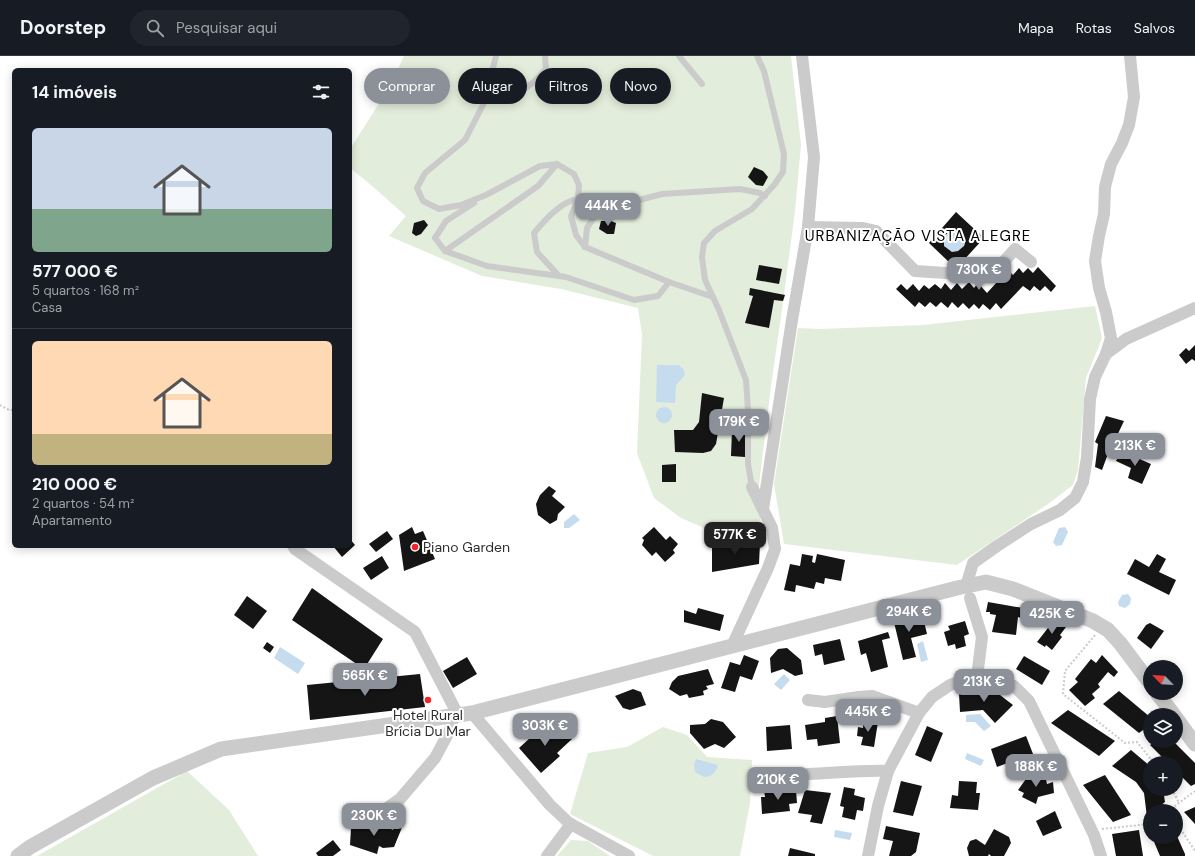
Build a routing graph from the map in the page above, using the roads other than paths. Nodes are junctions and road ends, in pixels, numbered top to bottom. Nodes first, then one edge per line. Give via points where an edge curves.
1 (496, 56) edge
2 (545, 56) edge
3 (679, 56) edge
4 (757, 56) edge
5 (802, 56) edge
6 (1130, 56) edge
7 (702, 84) dead end
8 (527, 87) edge
9 (557, 164) junction
10 (486, 195) junction
11 (765, 196) junction
12 (578, 199) junction
13 (808, 227) junction
14 (585, 247) junction
15 (445, 251) junction
16 (1031, 262) dead end
17 (559, 276) junction
18 (669, 282) junction
19 (713, 297) junction
20 (1195, 308) edge
21 (1106, 354) junction
22 (752, 486) joint
23 (762, 509) junction
24 (296, 548) edge
25 (968, 592) junction
26 (732, 646) junction
27 (1143, 674) edge
28 (977, 677) junction
29 (808, 700) dead end
30 (1162, 700) edge
31 (1169, 708) edge
32 (919, 713) junction
33 (461, 715) junction
34 (1183, 728) edge
35 (1195, 744) edge
36 (888, 771) junction
37 (808, 774) dead end
38 (376, 816) dead end
39 (571, 824) junction
40 (18, 856) edge
41 (547, 856) edge
42 (628, 856) edge
43 (868, 856) edge
44 (1101, 856) edge

1 - 10 lane via 484,103 465,140 424,173 417,188 424,201 439,209 461,205
2 - 8 lane via 546,69
3 - 7 lane
4 - 11 lane via 764,71 784,154 782,172
5 - 13 street via 814,157
6 - 21 street via 1134,97 1130,125 1111,164 1105,187 1104,214 1095,261 1111,338
9 - 10 lane via 540,166
9 - 12 lane via 574,174 579,185
9 - 15 lane via 538,186
10 - 15 lane via 446,221 435,238
11 - 14 lane via 740,189 662,194 598,211 587,228
11 - 19 lane via 752,209 715,231 704,243 702,257 706,280
12 - 14 lane via 571,216 576,235
12 - 17 lane via 570,200 548,217 534,233 537,252
13 - 16 street via 863,228 876,232 914,271 991,276 1015,249
13 - 23 street
14 - 18 lane
15 - 17 lane via 487,266
17 - 18 lane via 634,300 658,296
18 - 19 lane
19 - 22 lane via 746,380 748,464
20 - 21 street via 1126,339
21 - 25 street via 1095,377 1090,399 1087,457 1083,482 1075,498 1060,510 1031,524 973,563
22 - 23 street
23 - 26 street via 772,528 775,549
24 - 33 street via 415,632
25 - 26 street
25 - 27 street via 986,582 1013,589 1093,621 1108,630
25 - 28 street via 982,637
26 - 33 street
28 - 32 street via 950,685 932,697
28 - 44 street via 998,679 1014,686 1029,701
29 - 32 street via 825,702 872,696
30 - 31 street
32 - 36 street
33 - 38 street via 435,758 400,799
33 - 39 street
33 - 40 street via 221,749 153,778
34 - 35 street
36 - 37 street
36 - 43 street
39 - 41 street
39 - 42 street

